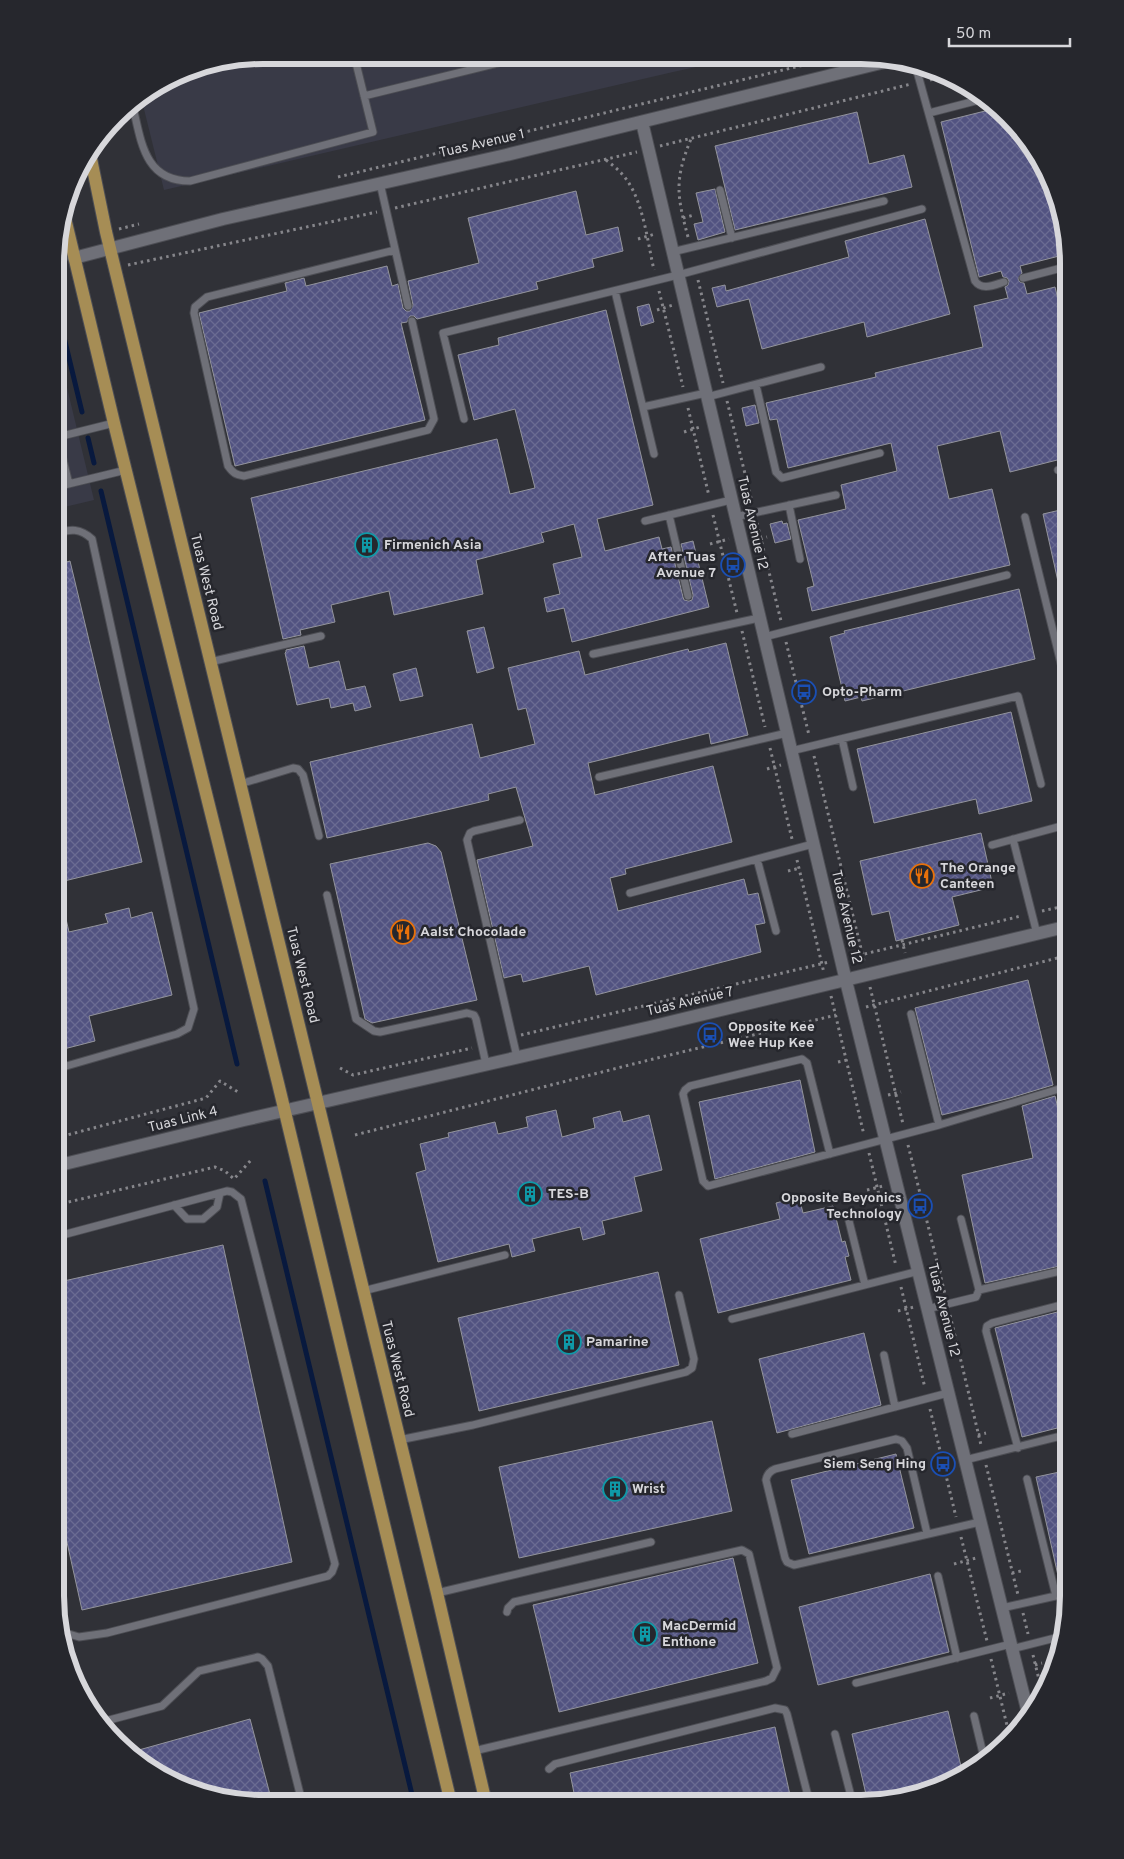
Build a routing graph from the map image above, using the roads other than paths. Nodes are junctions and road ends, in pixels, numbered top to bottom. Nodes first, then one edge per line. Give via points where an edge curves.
1 (356, 64) edge
2 (494, 64) edge
3 (863, 64) edge
4 (918, 72) edge
5 (364, 96) junction
6 (977, 101) edge
7 (134, 111) edge
8 (929, 113) junction
9 (642, 122) junction
10 (91, 161) edge
11 (380, 182) junction
12 (720, 190) dead end
13 (884, 201) dead end
14 (922, 209) dead end
15 (67, 228) edge
16 (732, 238) junction
17 (110, 247) junction
18 (395, 250) junction
19 (672, 252) junction
20 (74, 258) junction
21 (1060, 268) edge
22 (678, 275) junction
23 (1023, 278) dead end
24 (1004, 282) dead end
25 (615, 291) junction
26 (408, 306) dead end
27 (412, 321) dead end
28 (821, 367) dead end
29 (756, 385) junction
30 (706, 395) junction
31 (643, 407) junction
32 (464, 419) dead end
33 (114, 423) junction
34 (64, 433) edge
35 (880, 453) dead end
36 (654, 454) dead end
37 (64, 463) edge
38 (126, 470) junction
39 (69, 484) junction
40 (64, 485) edge
41 (836, 495) dead end
42 (731, 500) junction
43 (789, 506) junction
44 (669, 516) junction
45 (735, 517) junction
46 (1025, 517) dead end
47 (645, 520) dead end
48 (64, 531) edge
49 (800, 559) dead end
50 (1007, 575) dead end
51 (688, 596) dead end
52 (759, 618) junction
53 (320, 636) dead end
54 (764, 637) junction
55 (593, 654) dead end
56 (1060, 659) edge
57 (210, 662) junction
58 (787, 733) junction
59 (842, 739) junction
60 (791, 752) junction
61 (599, 777) dead end
62 (240, 784) junction
63 (1041, 784) dead end
64 (853, 787) dead end
65 (520, 820) dead end
66 (1060, 826) edge
67 (319, 836) dead end
68 (1013, 839) junction
69 (813, 844) junction
70 (992, 845) dead end
71 (757, 859) junction
72 (630, 893) dead end
73 (326, 895) dead end
74 (1060, 928) edge
75 (776, 932) dead end
76 (1037, 934) junction
77 (846, 981) junction
78 (911, 1014) dead end
79 (517, 1057) junction
80 (486, 1064) junction
81 (64, 1067) edge
82 (1060, 1089) edge
83 (318, 1103) junction
84 (285, 1111) junction
85 (939, 1125) junction
86 (885, 1138) junction
87 (830, 1154) junction
88 (64, 1164) edge
89 (220, 1193) junction
90 (174, 1206) junction
91 (960, 1219) dead end
92 (848, 1221) dead end
93 (64, 1234) edge
94 (505, 1255) dead end
95 (919, 1271) junction
96 (1060, 1271) edge
97 (865, 1285) junction
98 (979, 1290) junction
99 (363, 1291) junction
100 (679, 1295) dead end
101 (1060, 1305) edge
102 (928, 1309) junction
103 (732, 1319) dead end
104 (884, 1355) dead end
105 (948, 1393) junction
106 (894, 1407) junction
107 (792, 1434) dead end
108 (1060, 1436) edge
109 (399, 1440) junction
110 (1018, 1448) junction
111 (965, 1460) junction
112 (1027, 1479) dead end
113 (980, 1522) junction
114 (926, 1533) junction
115 (651, 1542) dead end
116 (938, 1576) dead end
117 (437, 1593) junction
118 (1060, 1595) edge
119 (1056, 1596) junction
120 (1002, 1608) junction
121 (507, 1612) dead end
122 (68, 1634) edge
123 (1055, 1639) edge
124 (1012, 1646) junction
125 (957, 1658) junction
126 (856, 1684) dead end
127 (1027, 1708) edge
128 (974, 1716) dead end
129 (108, 1720) edge
130 (836, 1734) dead end
131 (474, 1751) junction
132 (983, 1753) edge
133 (549, 1769) dead end
134 (300, 1795) edge
135 (449, 1795) edge
136 (484, 1795) edge
137 (808, 1795) edge
138 (851, 1795) edge

1 - 5 lane
2 - 5 lane
3 - 9 street, Tuas Avenue 1
4 - 8 lane
5 - 7 lane via 373,132 190,181 166,176 148,161
6 - 8 lane
8 - 24 lane via 975,281 985,287
9 - 11 street, Tuas Avenue 1
9 - 19 street, Tuas Avenue 12
10 - 17 main road, Tuas West Road
11 - 17 street, Tuas Avenue 1
11 - 18 lane
12 - 16 lane
13 - 16 lane
14 - 22 lane
15 - 20 main road
16 - 19 lane
17 - 20 street, Tuas Avenue 1
17 - 57 main road, Tuas West Road
18 - 26 lane
18 - 27 lane via 207,297 195,308 228,466 232,472 244,476 428,430 434,419
19 - 22 street, Tuas Avenue 12
20 - 33 main road
21 - 23 lane
22 - 25 lane
22 - 30 street, Tuas Avenue 12
25 - 31 lane
25 - 32 lane via 443,334
28 - 29 lane
29 - 30 lane
29 - 35 lane via 776,472 782,478
30 - 31 lane
30 - 42 street, Tuas Avenue 12
31 - 36 lane
33 - 34 lane
33 - 38 main road
37 - 39 lane
38 - 39 lane
38 - 84 main road
39 - 40 lane
41 - 43 lane
42 - 44 lane
42 - 45 street, Tuas Avenue 12
43 - 45 lane
43 - 49 lane
44 - 47 lane
44 - 51 lane
45 - 52 street, Tuas Avenue 12
46 - 56 lane
48 - 81 lane via 79,530 92,539 194,1009 188,1028 177,1034
50 - 54 lane
52 - 54 street, Tuas Avenue 12
52 - 55 lane
53 - 57 lane
54 - 58 street, Tuas Avenue 12
57 - 62 main road, Tuas West Road
58 - 60 street, Tuas Avenue 12
58 - 61 lane
59 - 60 lane
59 - 63 lane via 1018,696
59 - 64 lane
60 - 69 street, Tuas Avenue 12
62 - 67 lane via 298,769 303,775
62 - 83 main road, Tuas West Road
65 - 79 lane via 474,831 467,840
66 - 68 lane
68 - 70 lane
68 - 76 lane
69 - 71 lane
69 - 77 street, Tuas Avenue 12
71 - 72 lane
71 - 75 lane
73 - 80 lane via 356,1019 380,1032 467,1013 474,1015
74 - 76 street, Tuas Avenue 7
76 - 77 street, Tuas Avenue 7
77 - 79 street, Tuas Avenue 7
77 - 86 street, Tuas Avenue 12
78 - 85 lane
79 - 80 street, Tuas Avenue 7
80 - 83 street, Tuas Avenue 7
82 - 85 lane
83 - 84 street, Tuas Link 4
83 - 99 main road, Tuas West Road
84 - 88 street, Tuas Link 4
84 - 135 main road
85 - 86 lane
86 - 87 lane
86 - 95 street, Tuas Avenue 12
87 - 87 lane via 807,1063 802,1059 690,1086 683,1094 703,1181 708,1186
89 - 90 lane
89 - 90 lane via 217,1208 203,1219 187,1218
89 - 122 lane via 232,1192 241,1199 334,1568 328,1576 107,1632 79,1637
90 - 93 lane
91 - 98 lane
92 - 97 lane
94 - 99 lane
95 - 97 lane
95 - 102 street, Tuas Avenue 12
96 - 98 lane
97 - 103 lane
98 - 102 lane via 976,1296
99 - 109 main road, Tuas West Road
100 - 109 lane via 694,1359 692,1368 686,1372
101 - 110 lane via 987,1326
102 - 105 street, Tuas Avenue 12
104 - 106 lane
105 - 106 lane
105 - 111 street, Tuas Avenue 12
106 - 107 lane
108 - 110 lane
109 - 117 main road, Tuas West Road
110 - 111 lane
111 - 113 street, Tuas Avenue 12
112 - 119 lane
113 - 114 lane
113 - 120 street, Tuas Avenue 12
114 - 114 lane via 790,1564 785,1558 767,1475 775,1469 896,1439 907,1448
115 - 117 lane
116 - 125 lane
117 - 131 main road, Tuas West Road
118 - 119 lane
119 - 120 lane
120 - 124 street, Tuas Avenue 12
121 - 131 lane via 514,1602 742,1550 750,1554 777,1668 772,1678 766,1681
123 - 124 lane
124 - 125 lane
124 - 127 street, Tuas Avenue 12
125 - 126 lane
128 - 132 lane
129 - 134 lane via 162,1706 199,1671 255,1656 268,1666
130 - 138 lane
131 - 136 main road, Tuas West Road
133 - 137 lane via 555,1764 775,1708 787,1714

